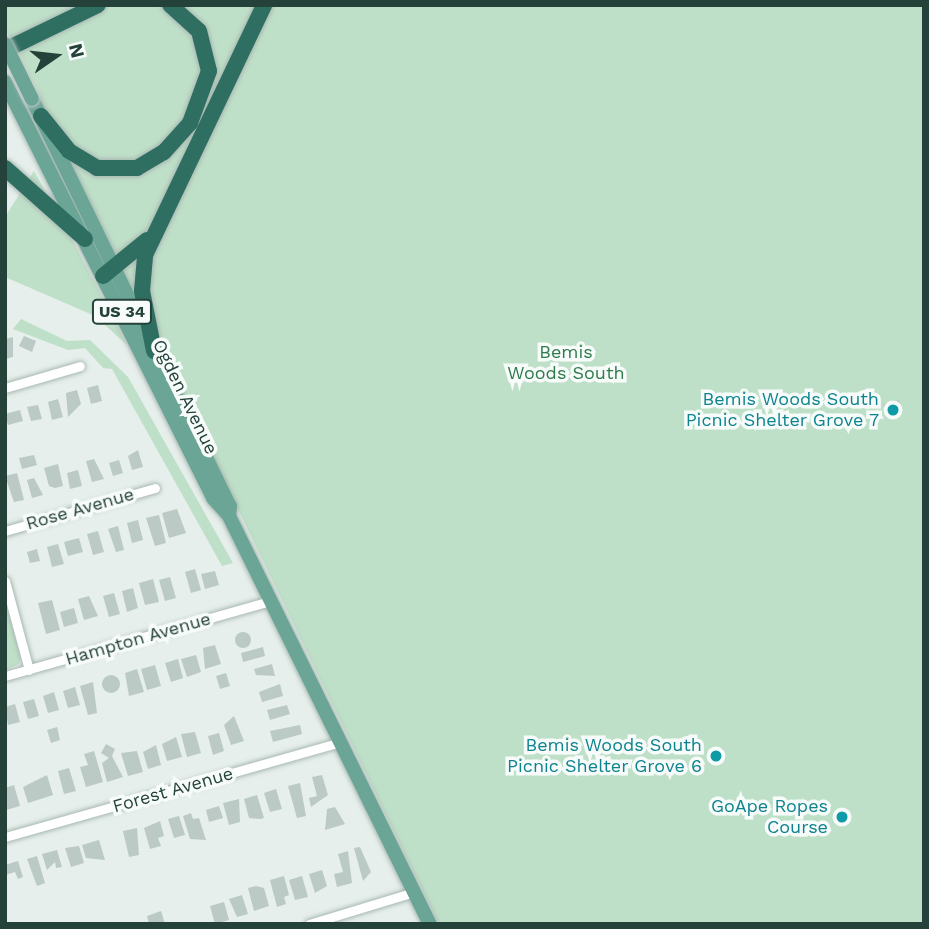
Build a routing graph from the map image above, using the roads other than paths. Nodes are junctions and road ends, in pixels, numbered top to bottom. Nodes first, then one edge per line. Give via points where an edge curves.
1 (98, 5) edge
2 (107, 5) edge
3 (170, 5) edge
4 (264, 5) edge
5 (51, 29) junction
6 (5, 44) edge
7 (5, 50) edge
8 (5, 82) edge
9 (41, 116) junction
10 (5, 168) edge
11 (153, 233) junction
12 (85, 239) junction
13 (108, 273) junction
14 (154, 351) junction
15 (80, 366) dead end
16 (5, 388) edge
17 (155, 488) dead end
18 (229, 516) junction
19 (5, 531) edge
20 (5, 581) edge
21 (270, 601) junction
22 (29, 670) junction
23 (5, 676) edge
24 (341, 742) junction
25 (5, 837) edge
26 (414, 892) junction
27 (309, 924) edge
28 (430, 924) edge

1 - 5 highway
2 - 5 highway
3 - 9 highway via 199,31 209,71 190,122 164,152 137,168 97,168 69,151
4 - 11 highway
5 - 7 highway
6 - 9 main road, Ogden Avenue / US 34, bridge
8 - 12 main road, Ogden Avenue / US 34
9 - 13 main road, Ogden Avenue / US 34
10 - 12 highway
11 - 13 highway
11 - 14 highway via 142,291
12 - 13 main road, Ogden Avenue / US 34
13 - 14 main road, Ogden Avenue / US 34
13 - 18 main road, Ogden Avenue / US 34 via 213,498
14 - 18 main road, Ogden Avenue / US 34 via 230,506
15 - 16 street
17 - 19 street, Rose Avenue
18 - 21 main road, Ogden Avenue / US 34
20 - 22 street
21 - 22 street, Hampton Avenue
21 - 24 main road, Ogden Avenue / US 34
22 - 23 street, Hampton Avenue
24 - 25 street, Forest Avenue
24 - 26 main road, Ogden Avenue / US 34
26 - 27 street
26 - 28 main road, Ogden Avenue / US 34

